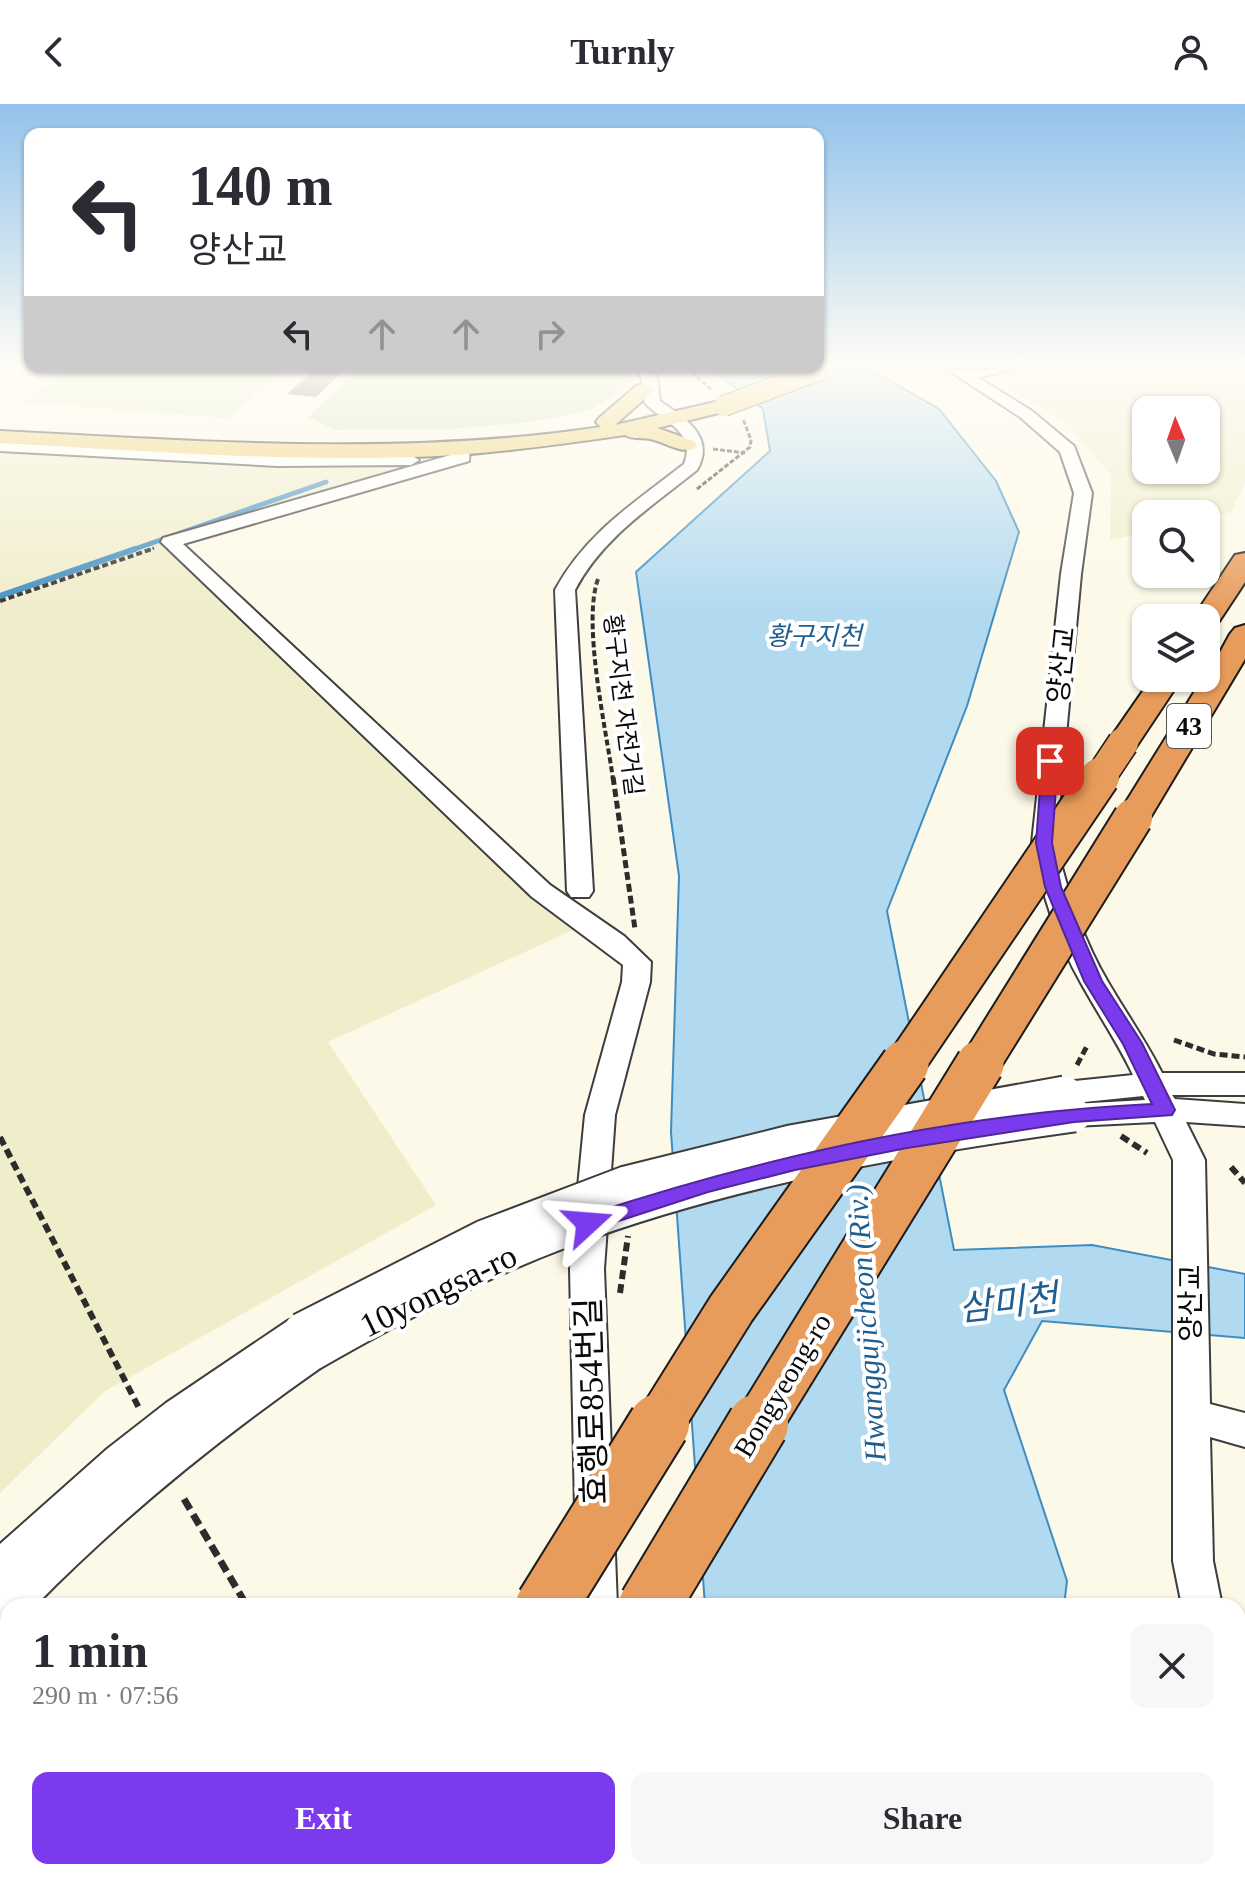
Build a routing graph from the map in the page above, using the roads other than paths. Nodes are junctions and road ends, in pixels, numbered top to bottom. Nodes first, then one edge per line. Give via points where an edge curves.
1 (96, 451) edge
2 (328, 451) edge
3 (470, 451) edge
4 (688, 451) edge
5 (695, 451) edge
6 (1068, 451) edge
7 (462, 452) junction
8 (686, 468) junction
9 (1245, 561) edge
10 (1217, 604) edge
11 (1245, 634) edge
12 (1158, 692) edge
13 (580, 891) dead end
14 (1245, 1084) edge
15 (1159, 1097) junction
16 (1245, 1115) edge
17 (306, 1342) junction
18 (1191, 1416) junction
19 (1245, 1430) edge
20 (0, 1570) edge
21 (15, 1598) edge
22 (551, 1598) edge
23 (597, 1598) edge
24 (654, 1598) edge
25 (1200, 1598) edge

1 - 7 street via 318,462
2 - 7 main road
3 - 7 main road
4 - 8 street
5 - 8 street
6 - 15 street, 양산교 via 1083,493 1044,843 1053,887 1093,981
7 - 23 street, 효행로854번길 via 170,542 541,891 606,934 637,962 600,1115 587,1269
8 - 13 street via 612,529 580,562 565,590
9 - 10 highway
11 - 24 highway, Bongyeong-ro / 43, bridge
12 - 22 highway, 43, bridge via 959,988 731,1309
14 - 15 street, 10yongsa-ro
15 - 16 street, 10yongsa-ro
15 - 17 street, 10yongsa-ro, bridge via 1072,1091 907,1140 677,1193 566,1230 384,1313
15 - 18 street, 양산교 via 1189,1160
17 - 20 street, 10yongsa-ro via 179,1415
17 - 21 street, 10yongsa-ro via 97,1518
18 - 19 street
18 - 25 street, 양산교 via 1193,1561

